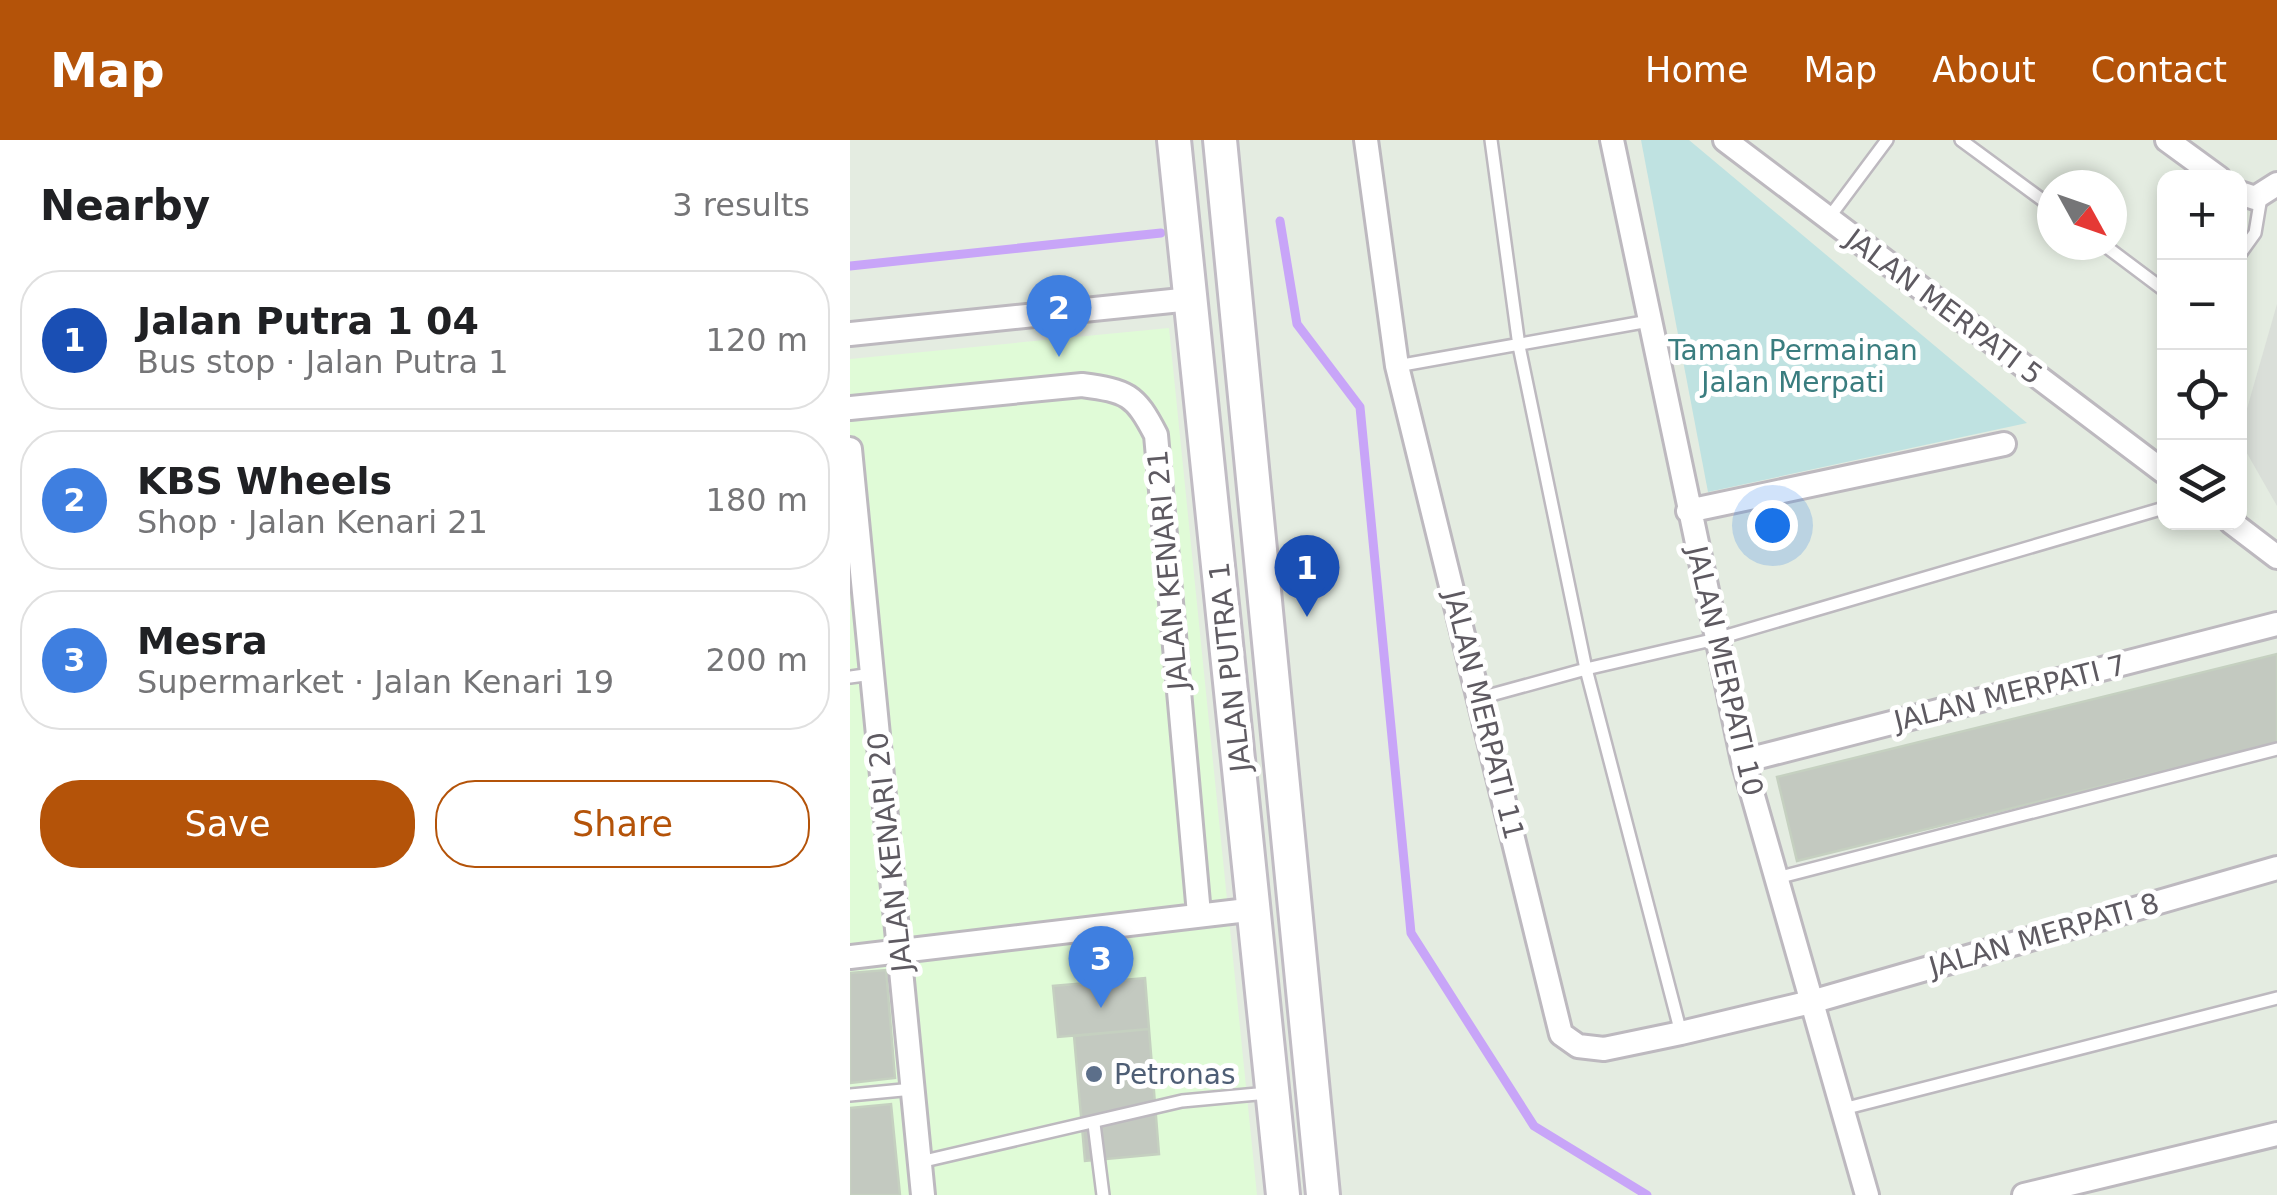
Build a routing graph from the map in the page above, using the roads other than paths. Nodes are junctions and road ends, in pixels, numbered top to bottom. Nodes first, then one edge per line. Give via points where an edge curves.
1 (1174, 140) edge
2 (1220, 140) edge
3 (1366, 140) edge
4 (1491, 140) edge
5 (1612, 140) edge
6 (1725, 140) edge
7 (1887, 140) edge
8 (1961, 140) edge
9 (2167, 140) edge
10 (2207, 170) edge
11 (2259, 191) edge
12 (2037, 196) edge
13 (1828, 219) junction
14 (2247, 244) edge
15 (2124, 260) edge
16 (2157, 285) edge
17 (1191, 300) junction
18 (1649, 321) junction
19 (850, 334) edge
20 (1519, 346) junction
21 (1398, 366) junction
22 (850, 408) edge
23 (2004, 444) dead end
24 (850, 449) edge
25 (2157, 467) edge
26 (2157, 510) edge
27 (1688, 511) junction
28 (2242, 530) edge
29 (2277, 557) edge
30 (2277, 624) edge
31 (1716, 639) junction
32 (1586, 668) junction
33 (861, 675) edge
34 (1480, 698) junction
35 (2277, 748) edge
36 (1743, 761) junction
37 (2277, 868) edge
38 (1777, 878) junction
39 (1256, 908) junction
40 (1199, 914) junction
41 (900, 953) junction
42 (850, 958) edge
43 (2277, 998) edge
44 (1811, 1002) junction
45 (1681, 1033) junction
46 (913, 1089) junction
47 (1273, 1093) junction
48 (850, 1095) edge
49 (1843, 1110) junction
50 (1094, 1124) junction
51 (2277, 1134) edge
52 (920, 1162) junction
53 (1321, 1179) edge
54 (923, 1195) edge
55 (1103, 1195) edge
56 (1283, 1195) edge
57 (1334, 1195) edge
58 (1867, 1195) edge
59 (2024, 1195) edge

1 - 17 main road, JALAN PUTRA 1
2 - 53 main road, JALAN PUTRA 1
3 - 21 street, JALAN MERPATI 11
4 - 20 lane
5 - 18 street, JALAN MERPATI 10
6 - 13 street, JALAN MERPATI 5
7 - 13 lane
8 - 12 lane
9 - 10 street
11 - 14 lane
13 - 25 street, JALAN MERPATI 5
15 - 16 lane
17 - 19 street
17 - 39 main road, JALAN PUTRA 1
18 - 20 lane
18 - 27 street, JALAN MERPATI 10
20 - 21 lane
20 - 32 lane
21 - 34 street, JALAN MERPATI 11
22 - 40 street, JALAN KENARI 21 via 1082,385 1112,389 1140,404 1156,435
23 - 27 street
24 - 33 street, JALAN KENARI 20
26 - 31 lane
27 - 31 street, JALAN MERPATI 10
28 - 29 street
30 - 36 street, JALAN MERPATI 7
31 - 32 lane
31 - 36 street, JALAN MERPATI 10
32 - 34 lane
32 - 45 lane
33 - 41 street, JALAN KENARI 20
34 - 45 street, JALAN MERPATI 11 via 1561,1034 1578,1046 1604,1049
35 - 38 lane
36 - 38 street, JALAN MERPATI 10
37 - 44 street, JALAN MERPATI 8
38 - 44 street, JALAN MERPATI 10
39 - 40 street
39 - 47 main road, JALAN PUTRA 1
40 - 41 street
41 - 42 street
41 - 46 street, JALAN KENARI 20
43 - 49 lane
44 - 45 street, JALAN MERPATI 11
44 - 49 street, JALAN MERPATI 10
46 - 48 lane
46 - 52 street, JALAN KENARI 20
47 - 50 lane via 1182,1101
47 - 56 main road, JALAN PUTRA 1
49 - 58 street, JALAN MERPATI 10
50 - 52 lane
50 - 55 lane
51 - 59 street
52 - 54 street, JALAN KENARI 20
53 - 57 main road, JALAN PUTRA 1

